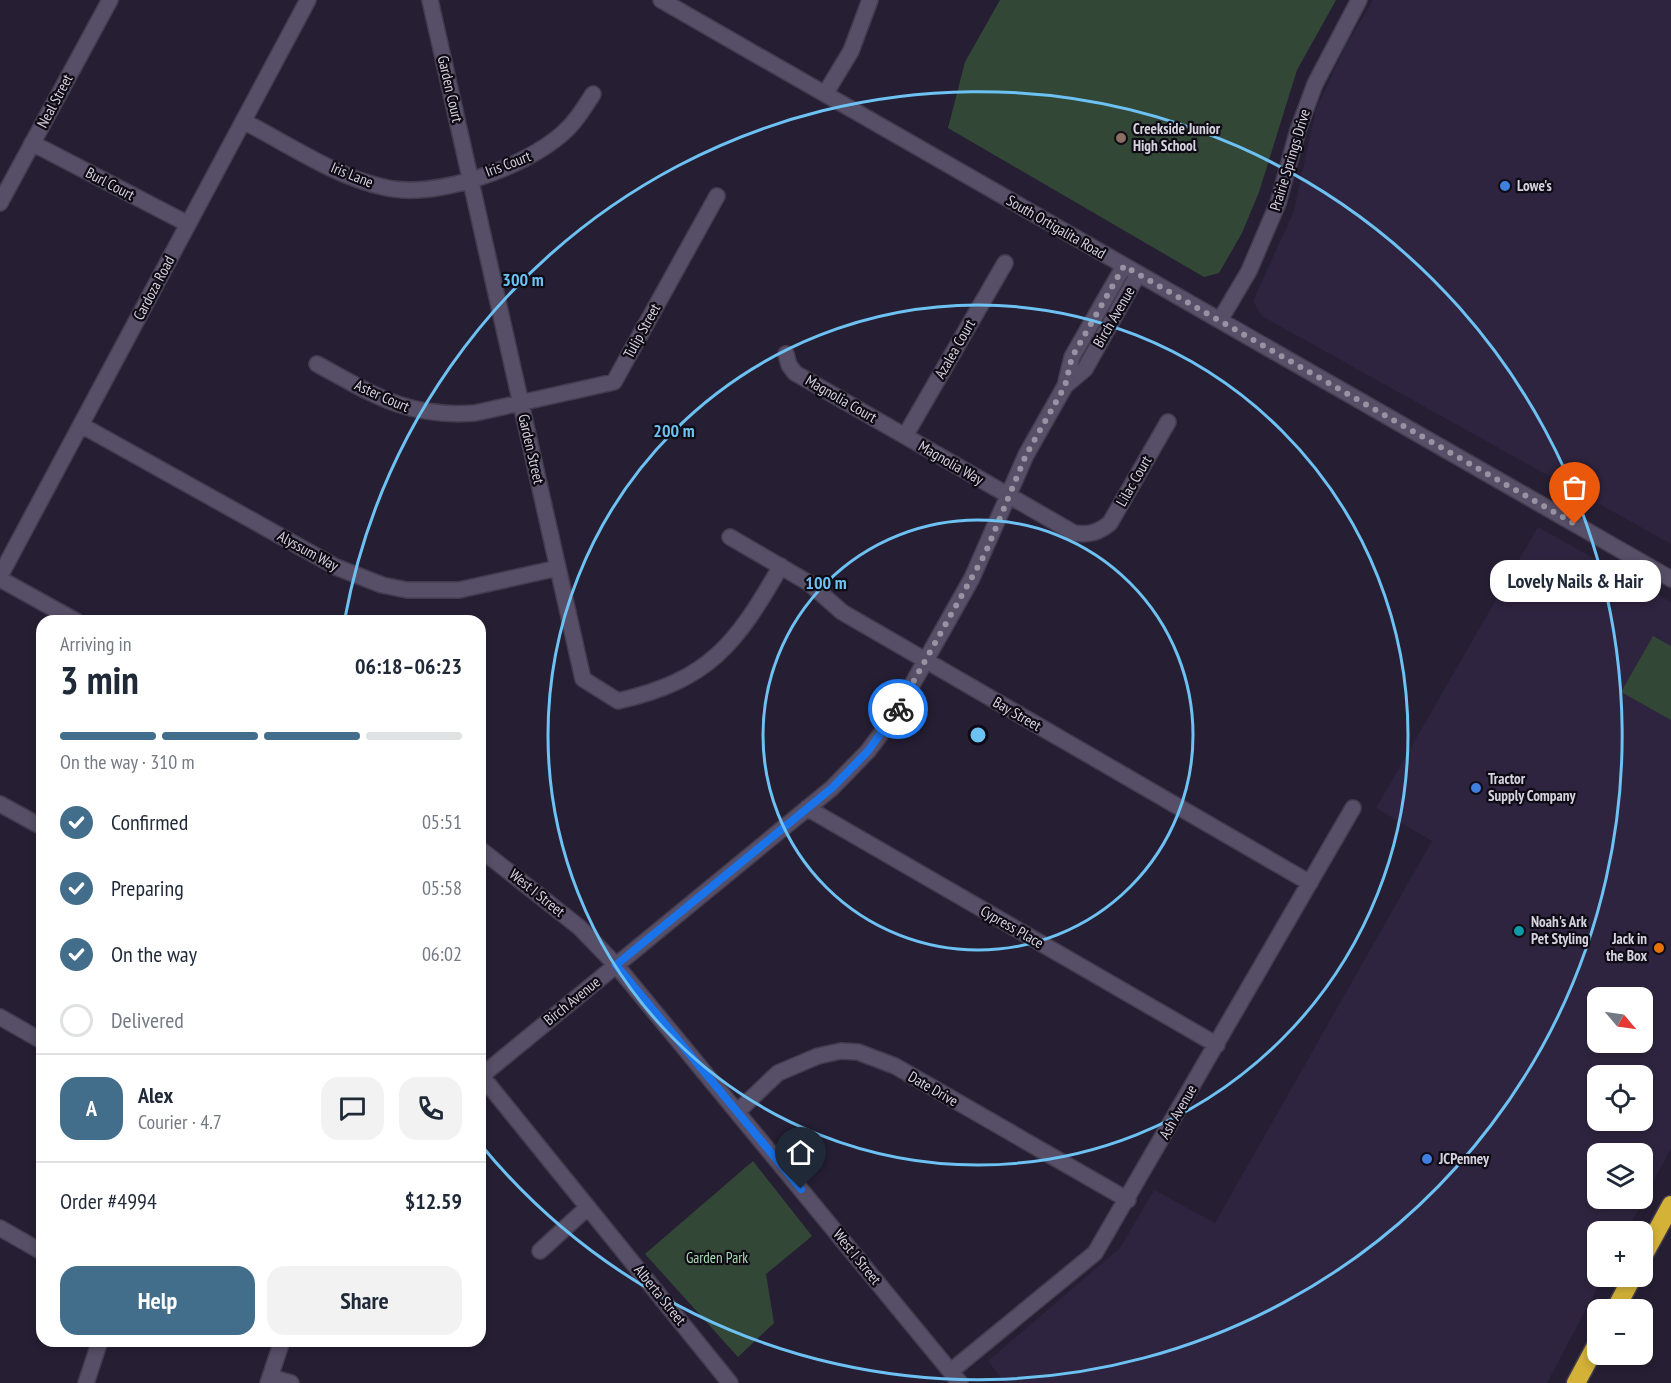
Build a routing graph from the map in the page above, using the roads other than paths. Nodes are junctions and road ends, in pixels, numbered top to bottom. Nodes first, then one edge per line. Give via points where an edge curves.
1 (110, 0) edge
2 (308, 0) edge
3 (430, 0) edge
4 (661, 0) edge
5 (870, 0) edge
6 (1359, 0) edge
7 (592, 94) dead end
8 (825, 94) junction
9 (243, 121) junction
10 (32, 143) junction
11 (469, 178) junction
12 (717, 196) dead end
13 (0, 203) edge
14 (188, 224) junction
15 (1005, 263) dead end
16 (1124, 266) junction
17 (1138, 274) junction
18 (1220, 320) junction
19 (786, 354) dead end
20 (317, 364) dead end
21 (1065, 386) junction
22 (521, 403) junction
23 (1168, 422) dead end
24 (81, 425) junction
25 (905, 436) junction
26 (1009, 496) junction
27 (1094, 533) joint
28 (730, 537) dead end
29 (781, 566) junction
30 (558, 568) junction
31 (0, 577) edge
32 (1671, 579) edge
33 (66, 615) edge
34 (925, 660) junction
35 (0, 804) edge
36 (807, 808) junction
37 (1353, 808) dead end
38 (36, 825) edge
39 (486, 854) edge
40 (1310, 883) junction
41 (616, 965) junction
42 (0, 1017) edge
43 (36, 1038) edge
44 (1217, 1045) junction
45 (486, 1072) edge
46 (486, 1082) edge
47 (737, 1112) junction
48 (1128, 1200) junction
49 (1671, 1205) edge
50 (588, 1207) junction
51 (0, 1228) edge
52 (1653, 1238) edge
53 (36, 1249) edge
54 (540, 1251) dead end
55 (98, 1347) edge
56 (280, 1347) edge
57 (1587, 1362) edge
58 (956, 1377) edge
59 (269, 1380) edge
60 (86, 1383) edge
61 (291, 1383) edge
62 (730, 1383) edge
63 (1576, 1383) edge

1 - 10 street, Neal Street
2 - 9 street, Cardoza Road
3 - 11 street, Garden Court
4 - 8 street, South Ortigalita Road
5 - 8 street via 850,51
6 - 18 street, Prairie Springs Drive via 1315,84 1278,203 1249,271
7 - 11 street, Iris Court via 572,124 538,152
8 - 16 street, South Ortigalita Road
9 - 11 street, Iris Lane via 352,178 384,188 415,190
9 - 14 street, Cardoza Road
10 - 13 street, Neal Street
10 - 14 street, Burl Court
11 - 22 street, Garden Street
12 - 22 street, Tulip Street via 614,382
14 - 24 street, Cardoza Road
15 - 25 street, Azalea Court
16 - 17 street, South Ortigalita Road
16 - 21 street, Birch Avenue via 1072,357
17 - 18 street, South Ortigalita Road
17 - 21 street, Birch Avenue via 1085,369
18 - 32 street, South Ortigalita Road
19 - 25 street, Magnolia Court via 795,373
20 - 22 street, Aster Court via 383,400 429,414 475,413
21 - 26 street, Birch Avenue via 1026,455
22 - 30 street, Garden Street
23 - 27 street, Lilac Court via 1110,523
24 - 30 street, Alyssum Way via 336,567 382,585 416,591 459,590
24 - 31 street, Cardoza Road
25 - 26 street, Magnolia Way
26 - 27 street, Magnolia Way via 1074,533
26 - 34 street, Birch Avenue via 985,554
28 - 29 street, Bay Street
29 - 30 street, Garden Street via 752,616 714,660 669,686 618,701 583,679
29 - 34 street, Bay Street via 842,612
31 - 33 street
34 - 36 street, Birch Avenue via 895,715 868,751
34 - 40 street, Bay Street
35 - 38 street
36 - 41 street, Birch Avenue
36 - 44 street, Cypress Place
37 - 40 street, Ash Avenue
39 - 41 street, West I Street via 579,927
40 - 44 street, Ash Avenue
41 - 45 street, Birch Avenue
41 - 47 street, West I Street
42 - 43 street
44 - 48 street, Ash Avenue
46 - 50 street, Alberta Street
47 - 48 street, Date Drive via 778,1073 818,1056 858,1052 895,1066
47 - 58 street, West I Street
48 - 58 street, Ash Avenue via 1095,1253
49 - 52 highway
50 - 54 street
50 - 62 street, Alberta Street
51 - 53 street
55 - 60 street
56 - 59 street
57 - 63 highway
59 - 61 street

